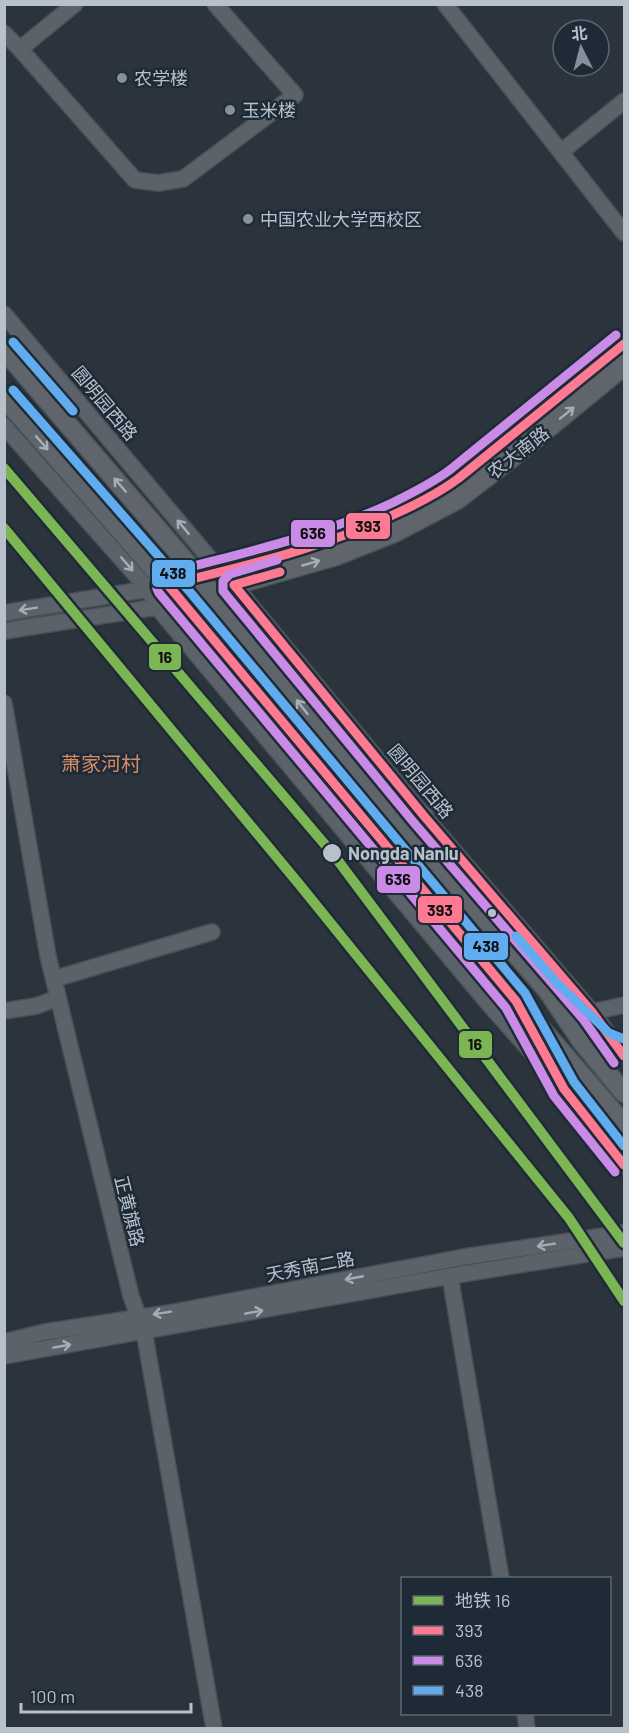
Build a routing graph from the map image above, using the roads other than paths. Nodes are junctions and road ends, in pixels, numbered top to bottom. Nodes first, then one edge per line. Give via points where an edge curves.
1 (215, 4) edge
2 (445, 4) edge
3 (72, 6) edge
4 (4, 33) edge
5 (20, 49) junction
6 (624, 100) edge
7 (561, 152) junction
8 (624, 233) edge
9 (4, 314) edge
10 (624, 344) edge
11 (4, 350) edge
12 (624, 366) edge
13 (4, 398) edge
14 (4, 406) edge
15 (12, 422) edge
16 (221, 572) junction
17 (199, 577) junction
18 (168, 585) junction
19 (234, 585) junction
20 (148, 589) junction
21 (211, 592) junction
22 (181, 600) junction
23 (157, 607) junction
24 (4, 612) edge
25 (4, 631) edge
26 (4, 703) edge
27 (326, 736) junction
28 (424, 816) junction
29 (212, 932) dead end
30 (54, 979) junction
31 (547, 990) junction
32 (58, 998) junction
33 (516, 1001) junction
34 (624, 1005) edge
35 (4, 1011) edge
36 (592, 1012) junction
37 (623, 1053) edge
38 (564, 1089) junction
39 (624, 1093) edge
40 (624, 1124) edge
41 (624, 1165) edge
42 (624, 1233) edge
43 (624, 1248) edge
44 (450, 1276) junction
45 (141, 1324) junction
46 (4, 1342) edge
47 (4, 1356) edge
48 (501, 1577) edge
49 (214, 1728) edge

1 - 5 street via 295,94 183,179 158,183 135,180
2 - 7 street
3 - 5 street
4 - 5 street
6 - 7 street
7 - 8 street
16 -> 9 street, 圆明园西路
10 - 16 main road, 农大南路 via 447,486 388,518 332,540
17 -> 11 main road
19 -> 12 main road, 农大南路 via 336,556 394,533 457,500
13 - 15 main road
14 - 15 main road
15 -> 18 main road
15 -> 20 street
16 - 17 street
16 - 19 street, 圆明园西路
17 - 18 street
17 - 21 main road
18 - 20 street
18 - 22 main road
19 - 21 street
19 - 28 street, 圆明园西路
20 - 23 street
20 -> 24 street
21 - 22 street
27 -> 21 main road
22 - 23 street
22 - 33 main road
23 - 25 street
23 - 38 street
26 - 30 street, 正黄旗路
27 - 28 main road
27 - 31 main road
28 - 36 street, 圆明园西路
29 - 30 street
30 - 32 street, 正黄旗路
31 - 37 main road via 602,1043
31 - 39 main road via 582,1042
32 - 35 street
32 - 45 street, 正黄旗路
33 - 38 main road
33 - 40 main road
34 - 36 street
36 - 37 street, 圆明园西路
38 - 41 street
42 -> 45 street, 天秀南二路 via 464,1257
43 - 44 street, 天秀南二路
45 -> 44 street, 天秀南二路
44 - 48 street
45 - 46 street, 天秀南二路 via 45,1332
47 -> 45 street, 天秀南二路
45 - 49 street, 正黄旗路

